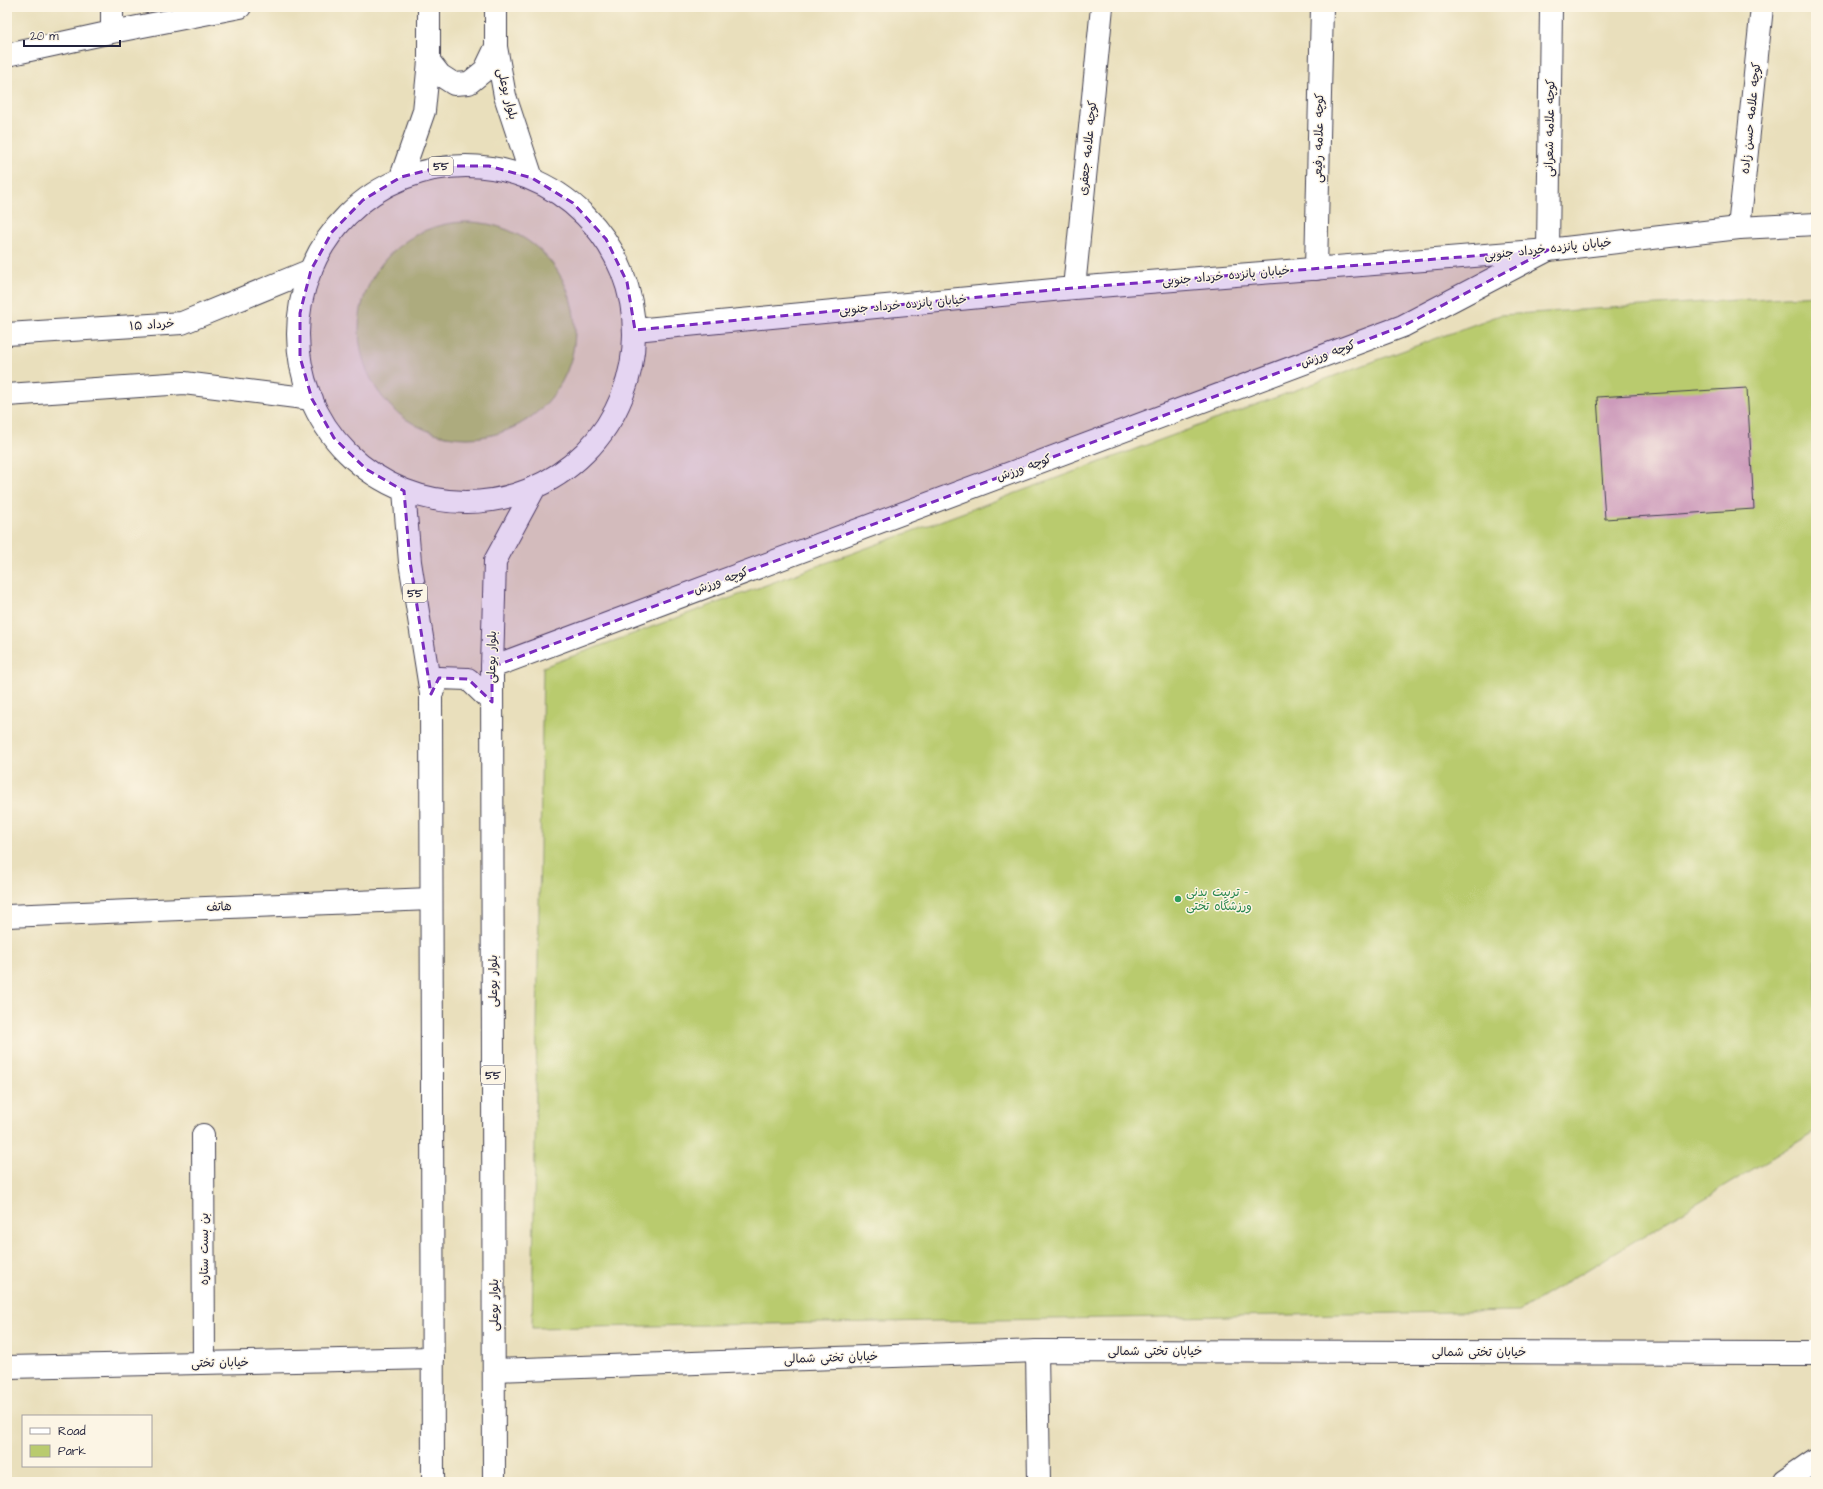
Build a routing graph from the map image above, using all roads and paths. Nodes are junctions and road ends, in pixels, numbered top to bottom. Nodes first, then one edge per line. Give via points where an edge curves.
1 (112, 7) edge
2 (240, 7) edge
3 (429, 7) edge
4 (496, 7) edge
5 (1102, 7) edge
6 (1322, 7) edge
7 (1551, 7) edge
8 (1762, 7) edge
9 (112, 32) junction
10 (496, 47) junction
11 (7, 55) edge
12 (429, 61) junction
13 (401, 178) junction
14 (532, 178) junction
15 (1816, 224) edge
16 (1739, 228) junction
17 (1548, 250) junction
18 (1316, 269) junction
19 (311, 270) junction
20 (1074, 288) junction
21 (635, 330) junction
22 (7, 334) edge
23 (7, 395) edge
24 (312, 399) junction
25 (534, 489) junction
26 (404, 491) junction
27 (492, 667) junction
28 (431, 694) junction
29 (492, 702) junction
30 (431, 899) junction
31 (7, 916) edge
32 (203, 1135) dead end
33 (1037, 1351) junction
34 (1816, 1353) edge
35 (433, 1358) junction
36 (204, 1363) junction
37 (7, 1367) edge
38 (494, 1370) junction
39 (1816, 1460) edge
40 (433, 1482) edge
41 (494, 1482) edge
42 (1039, 1482) edge
43 (1784, 1482) edge

1 - 9 street
2 - 9 street
3 - 12 street
4 - 10 street, بلوار بوعلی
5 - 20 street, کوچه علامه جعفری
6 - 18 street, کوچه علامه رفیعی
7 - 17 street, کوچه علامه شعرانی
8 - 16 street, کوچه علامه حسن زاده
9 - 11 street
10 - 12 street via 485,70 469,83 454,84 440,75
10 - 14 street, بلوار بوعلی via 505,96
12 - 13 street via 424,111
13 - 14 street, 55 via 444,166 489,166
13 - 19 street, 55 via 363,200 332,232
14 - 21 street, 55 via 573,203 606,239 627,282
15 - 16 street, خیابان پانزده خرداد جنوبی
16 - 17 street, خیابان پانزده خرداد جنوبی
17 - 18 street, خیابان پانزده خرداد جنوبی
17 - 27 street, کوچه ورزش via 1403,326
18 - 20 street, خیابان پانزده خرداد جنوبی
19 - 22 street, ۱۵ خرداد via 182,323
19 - 24 street, 55 via 300,313 300,357
20 - 21 street, خیابان پانزده خرداد جنوبی
21 - 25 street, 55 via 629,380 609,425 576,462
23 - 24 street via 184,383
24 - 26 street, 55 via 334,438 366,469
25 - 26 street, 55 via 492,501 447,502
25 - 27 street, بلوار بوعلی / 55 via 495,561
26 - 28 street, 55 via 410,562
27 - 29 street, بلوار بوعلی / 55
28 - 29 street via 439,678 468,679
28 - 30 street, 55
29 - 38 street, بلوار بوعلی / 55
30 - 31 street, هاتف
30 - 35 street, 55
32 - 36 street, بن بست ستاره
33 - 34 street, خیابان تختی شمالی
33 - 38 street, خیابان تختی شمالی
33 - 42 street
35 - 36 street, خیابان تختی
35 - 40 street, 55
36 - 37 street, خیابان تختی
38 - 41 street, بلوار بوعلی / 55
39 - 43 street

